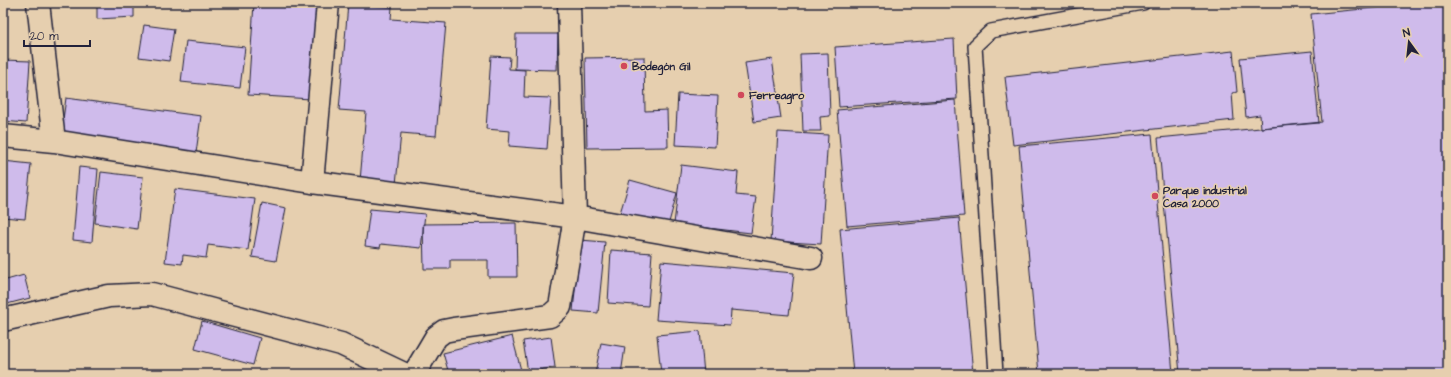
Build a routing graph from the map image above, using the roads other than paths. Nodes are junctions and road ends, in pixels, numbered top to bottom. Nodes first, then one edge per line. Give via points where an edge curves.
1 (38, 3) edge
2 (328, 3) edge
3 (569, 3) edge
4 (1143, 3) edge
5 (3, 136) edge
6 (54, 141) junction
7 (312, 182) junction
8 (575, 217) junction
9 (811, 258) dead end
10 (3, 320) edge
11 (404, 374) edge
12 (414, 374) edge
13 (996, 374) edge

1 - 6 street
2 - 7 street
3 - 8 street
4 - 13 lane via 991,31 974,46
5 - 6 street
6 - 7 street
7 - 8 street
8 - 9 street
8 - 12 street via 560,307 550,316 444,331 436,337
10 - 11 street via 109,296 152,294 341,344

